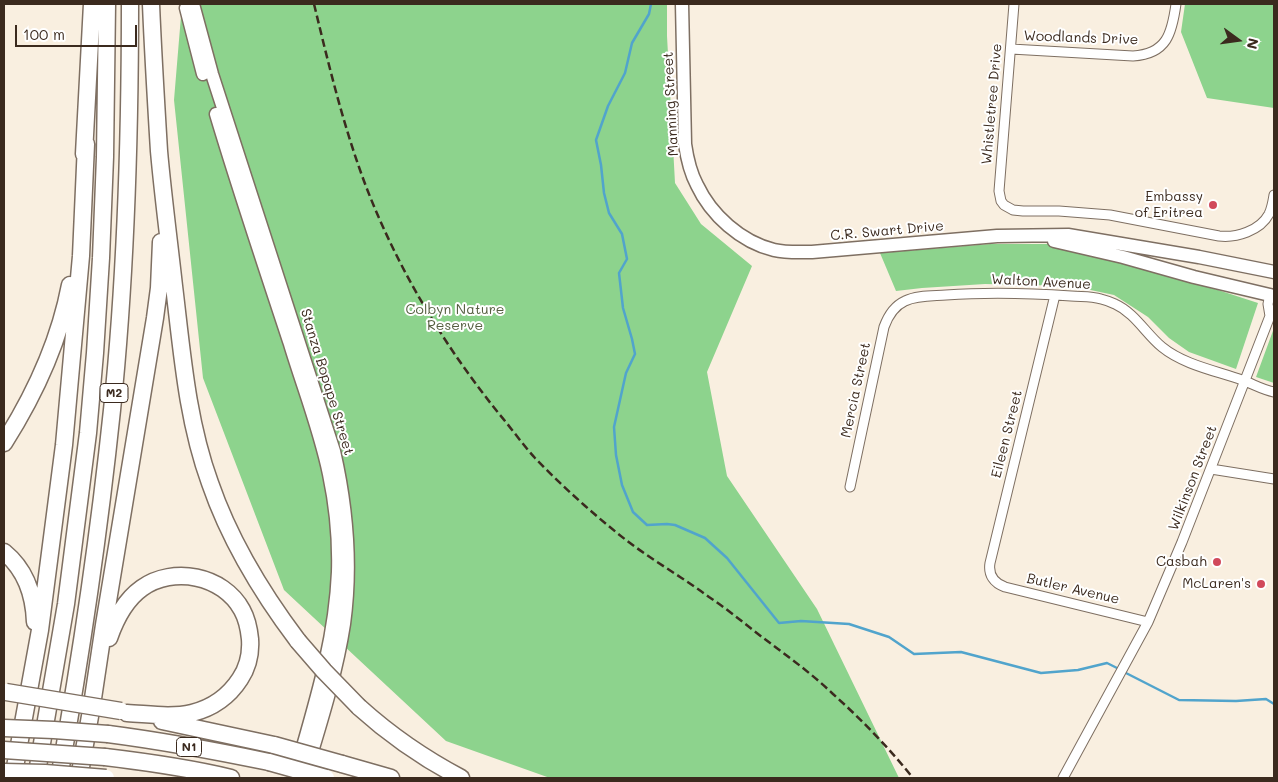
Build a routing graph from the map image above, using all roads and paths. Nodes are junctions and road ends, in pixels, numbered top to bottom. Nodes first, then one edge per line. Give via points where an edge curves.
1 (92, 4) edge
2 (107, 4) edge
3 (130, 4) edge
4 (151, 4) edge
5 (185, 4) edge
6 (194, 4) edge
7 (682, 4) edge
8 (1014, 4) edge
9 (1176, 4) edge
10 (1011, 49) junction
11 (86, 144) junction
12 (159, 152) junction
13 (1274, 195) edge
14 (1029, 236) junction
15 (749, 239) joint
16 (1274, 274) edge
17 (1055, 295) junction
18 (1272, 295) edge
19 (900, 303) joint
20 (1272, 313) edge
21 (1245, 381) junction
22 (1274, 392) edge
23 (4, 443) edge
24 (1211, 469) junction
25 (1274, 480) edge
26 (850, 487) dead end
27 (4, 552) edge
28 (993, 579) joint
29 (1148, 622) junction
30 (5, 692) edge
31 (92, 705) junction
32 (27, 706) junction
33 (124, 712) junction
34 (4, 728) edge
35 (4, 750) edge
36 (11, 775) edge
37 (80, 775) edge
38 (36, 778) edge
39 (59, 778) edge
40 (106, 778) edge
41 (231, 778) edge
42 (294, 778) edge
43 (304, 778) edge
44 (326, 778) edge
45 (391, 778) edge
46 (462, 778) edge
47 (1063, 778) edge

1 - 11 highway
2 - 38 highway, M2 via 102,249 88,433 66,604
3 - 39 highway, M2 via 128,165 112,410 91,586
4 - 12 highway
5 - 42 main road, Stanza Bopape Street via 238,186 318,431 334,501 338,548 334,619 325,668
6 - 43 main road, Stanza Bopape Street via 222,107 334,451 343,493 348,539 344,626
7 - 15 main road, Manning Street via 685,144 690,166 711,208
8 - 10 street, Whistletree Drive
9 - 10 street, Woodlands Drive via 1170,34 1150,54 1133,56
10 - 13 street, Whistletree Drive via 999,191 1001,202 1009,208 1110,215 1231,237 1264,220
11 - 23 highway via 71,277 63,316 42,375
11 - 32 highway via 81,256 64,445 47,583
12 - 31 highway via 159,288
12 - 46 highway, bridge via 186,382 195,432 219,509 248,567 277,613 324,671 372,719
14 - 15 main road, C.R. Swart Drive via 965,238 812,252 774,250
14 - 16 main road, C.R. Swart Drive via 1068,235 1198,257
14 - 18 main road, C.R. Swart Drive
16 - 18 main road
17 - 19 street, Walton Avenue via 980,293 922,297
17 - 21 street, Walton Avenue via 1101,299 1116,304 1176,356
17 - 28 street, Eileen Street via 989,569
18 - 20 street, Wilkinson Street via 1268,304
19 - 26 street, Mercia Street via 884,327
20 - 21 street, Wilkinson Street
21 - 22 street, Walton Avenue
21 - 24 street, Wilkinson Street
24 - 25 street
24 - 29 street, Wilkinson Street
27 - 32 highway via 22,571 35,611
28 - 29 street, Butler Avenue via 1005,587
29 - 47 street, Wilkinson Street
30 - 33 highway, bridge
31 - 33 highway via 114,624 123,608 143,587 175,575 203,579 228,594 242,610 250,642 248,664 236,686 211,706 191,713
31 - 37 highway
32 - 36 highway
33 - 45 highway, bridge via 274,745
34 - 44 highway, N1, bridge via 108,734 155,741 269,762
35 - 41 highway, N1, bridge via 105,757
36 - 40 highway, bridge via 45,773

